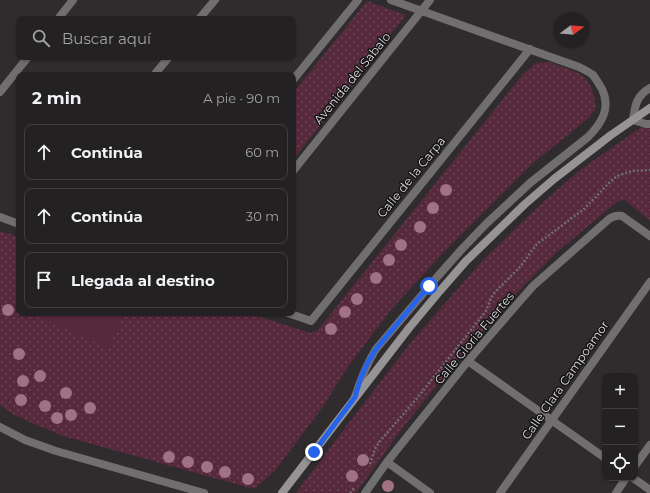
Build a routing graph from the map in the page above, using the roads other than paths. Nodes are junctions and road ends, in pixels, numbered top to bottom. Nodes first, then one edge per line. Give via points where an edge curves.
1 (73, 0) edge
2 (215, 0) edge
3 (358, 0) edge
4 (392, 0) edge
5 (430, 0) edge
6 (421, 10) junction
7 (60, 16) edge
8 (202, 16) edge
9 (530, 49) junction
10 (26, 60) edge
11 (166, 60) edge
12 (16, 72) edge
13 (16, 72) edge
14 (156, 72) edge
15 (296, 76) edge
16 (650, 88) edge
17 (0, 92) edge
18 (650, 108) edge
19 (633, 120) junction
20 (650, 124) edge
21 (296, 167) edge
22 (0, 217) edge
23 (16, 223) edge
24 (650, 236) edge
25 (650, 282) edge
26 (296, 315) edge
27 (468, 361) junction
28 (355, 397) junction
29 (552, 420) junction
30 (0, 427) edge
31 (650, 445) edge
32 (602, 456) edge
33 (387, 462) junction
34 (638, 462) edge
35 (624, 481) edge
36 (637, 481) edge
37 (650, 490) edge
38 (204, 493) edge
39 (282, 493) edge
40 (365, 493) edge
41 (430, 493) edge
42 (500, 493) edge
43 (616, 493) edge

1 - 7 street
2 - 8 street
3 - 15 street
4 - 6 street
5 - 6 street, Avenida del Sabalo
6 - 9 street
6 - 21 street, Avenida del Sabalo
9 - 26 street, Calle de la Carpa via 311,320
9 - 28 street via 579,67 592,75 604,95 604,114 600,123 588,137 525,187 457,254 376,349 361,377
10 - 13 street
11 - 14 street
12 - 17 street
16 - 19 street via 635,104
18 - 19 main road
19 - 20 street
19 - 28 main road via 554,179 471,256 409,328
22 - 23 street
24 - 27 street, Calle Gloria Fuertes via 622,216 613,216 533,286
25 - 29 street, Calle Clara Campoamor
27 - 29 street
27 - 33 street, Calle Gloria Fuertes
28 - 39 main road
29 - 32 street
29 - 42 street, Calle Clara Campoamor
30 - 38 street via 25,440 56,451
31 - 34 street
33 - 40 street, Calle Gloria Fuertes
33 - 41 street
35 - 43 street
36 - 37 street

